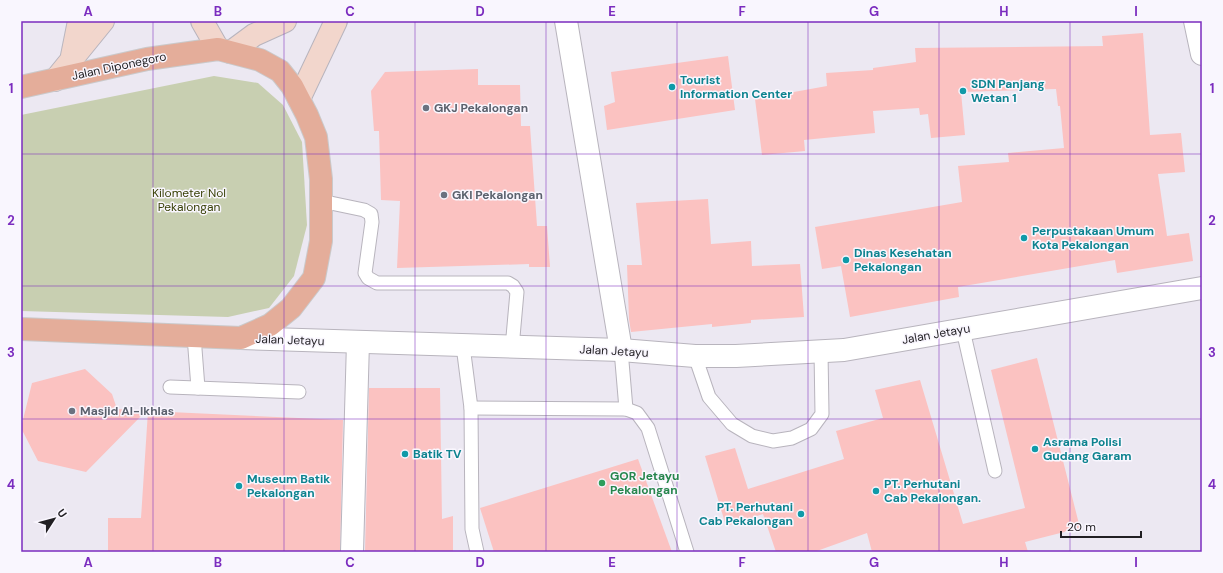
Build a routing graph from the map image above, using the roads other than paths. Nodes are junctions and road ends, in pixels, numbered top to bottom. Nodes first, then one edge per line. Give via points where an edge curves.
1 (79, 21) edge
2 (103, 21) edge
3 (202, 21) edge
4 (285, 21) edge
5 (336, 21) edge
6 (566, 21) edge
7 (1195, 21) edge
8 (224, 51) junction
9 (1202, 54) edge
10 (71, 61) junction
11 (55, 80) junction
12 (21, 88) edge
13 (299, 99) junction
14 (321, 201) junction
15 (1202, 288) edge
16 (21, 329) edge
17 (964, 330) junction
18 (194, 336) junction
19 (241, 338) junction
20 (358, 342) junction
21 (463, 346) junction
22 (512, 348) junction
23 (621, 350) junction
24 (821, 350) junction
25 (695, 356) junction
26 (170, 387) dead end
27 (198, 388) junction
28 (300, 392) dead end
29 (471, 408) junction
30 (626, 409) junction
31 (995, 471) dead end
32 (352, 552) edge
33 (477, 552) edge
34 (687, 552) edge

1 - 10 street
2 - 10 street
3 - 8 street
4 - 8 street
5 - 13 street
6 - 23 street
7 - 9 street
8 - 11 main road, Jalan Diponegoro via 147,59
8 - 13 main road via 260,60 280,71
10 - 11 street
11 - 12 main road, Jalan Diponegoro
13 - 14 main road via 316,137
14 - 19 main road via 320,241 314,278 291,308 270,325
14 - 22 lane via 364,210 371,214 365,273 377,283 508,283 514,286 517,292
15 - 17 street, Jalan Jetayu
16 - 18 main road, Jalan Jetayu
17 - 24 street, Jalan Jetayu via 844,350
17 - 31 lane
18 - 19 main road, Jalan Jetayu
18 - 27 lane
19 - 20 street, Jalan Jetayu
20 - 21 street, Jalan Jetayu
20 - 32 street
21 - 22 street, Jalan Jetayu
21 - 29 lane
22 - 23 street, Jalan Jetayu
23 - 25 street, Jalan Jetayu
23 - 30 lane
24 - 25 street, Jalan Jetayu
24 - 25 lane via 822,414 811,429 792,438 773,441 752,436 732,424 709,397
26 - 27 lane
27 - 28 lane
29 - 30 lane
29 - 33 lane via 472,530
30 - 34 lane via 637,414 648,428

